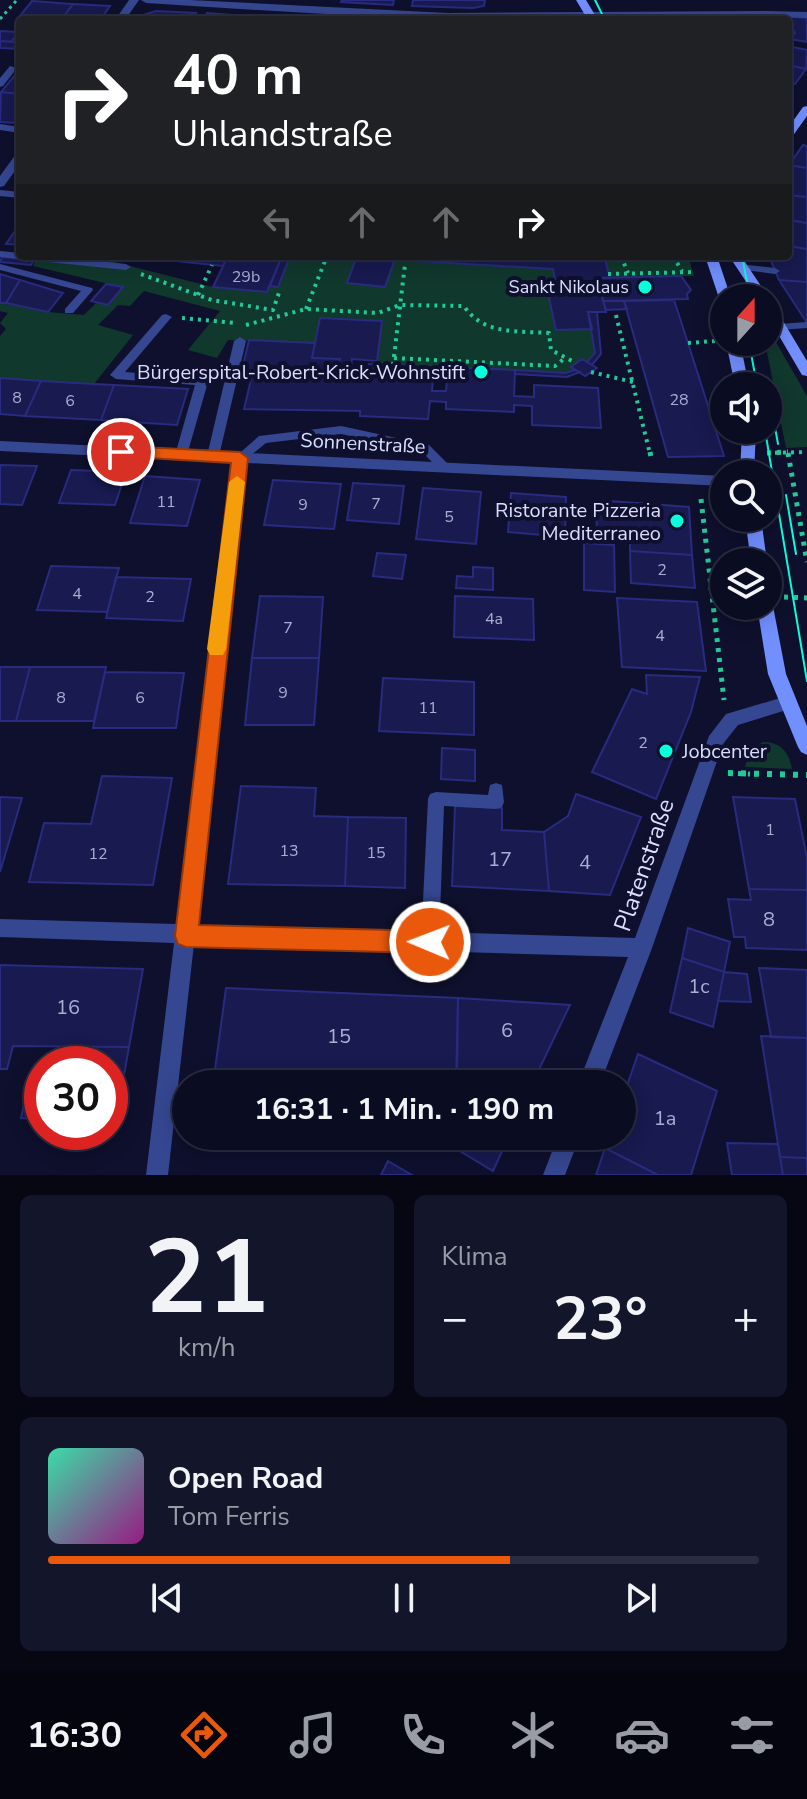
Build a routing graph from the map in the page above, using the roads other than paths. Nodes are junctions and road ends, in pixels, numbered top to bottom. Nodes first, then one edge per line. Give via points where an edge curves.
1 (146, 0) edge
2 (307, 0) edge
3 (290, 9) junction
4 (807, 15) edge
5 (279, 16) edge
6 (389, 16) edge
7 (616, 16) edge
8 (13, 68) dead end
9 (0, 84) edge
10 (807, 109) edge
11 (792, 130) edge
12 (14, 172) edge
13 (0, 184) edge
14 (58, 260) edge
15 (712, 260) edge
16 (738, 260) edge
17 (747, 262) edge
18 (0, 267) edge
19 (126, 267) road end
20 (775, 271) dead end
21 (720, 284) edge
22 (754, 284) joint
23 (69, 311) dead end
24 (166, 317) road end
25 (807, 325) edge
26 (782, 327) edge
27 (782, 332) edge
28 (240, 341) road end
29 (807, 372) edge
30 (0, 446) edge
31 (181, 455) junction
32 (213, 456) junction
33 (240, 458) junction
34 (445, 467) junction
35 (710, 480) edge
36 (773, 620) edge
37 (787, 703) junction
38 (807, 747) edge
39 (496, 790) dead end
40 (0, 928) edge
41 (186, 936) junction
42 (430, 942) junction
43 (642, 948) junction
44 (594, 1070) edge
45 (564, 1150) edge
46 (157, 1175) edge
47 (554, 1175) edge

1 - 3 street
2 - 3 street
3 - 5 street
3 - 6 street
4 - 7 street via 743,11
8 - 9 lane
10 - 11 street
12 - 13 street
14 - 19 lane
15 - 21 street
16 - 22 street
17 - 20 lane
17 - 22 street
18 - 23 lane via 88,290
24 - 31 lane via 116,375 202,382
25 - 26 lane
27 - 29 street
28 - 32 lane
30 - 31 street, Sonnenstraße
31 - 32 street, Sonnenstraße
32 - 33 street, Sonnenstraße
33 - 34 street, Sonnenstraße
33 - 34 lane via 263,439 341,430 425,448
33 - 41 street
34 - 35 street, Sonnenstraße
36 - 37 street via 777,674
37 - 38 street
37 - 43 street, Platenstraße via 732,719 715,741
39 - 42 lane via 496,802 436,799
40 - 41 street
41 - 42 street
41 - 46 street
42 - 43 street
43 - 44 street, Platenstraße
45 - 47 street

